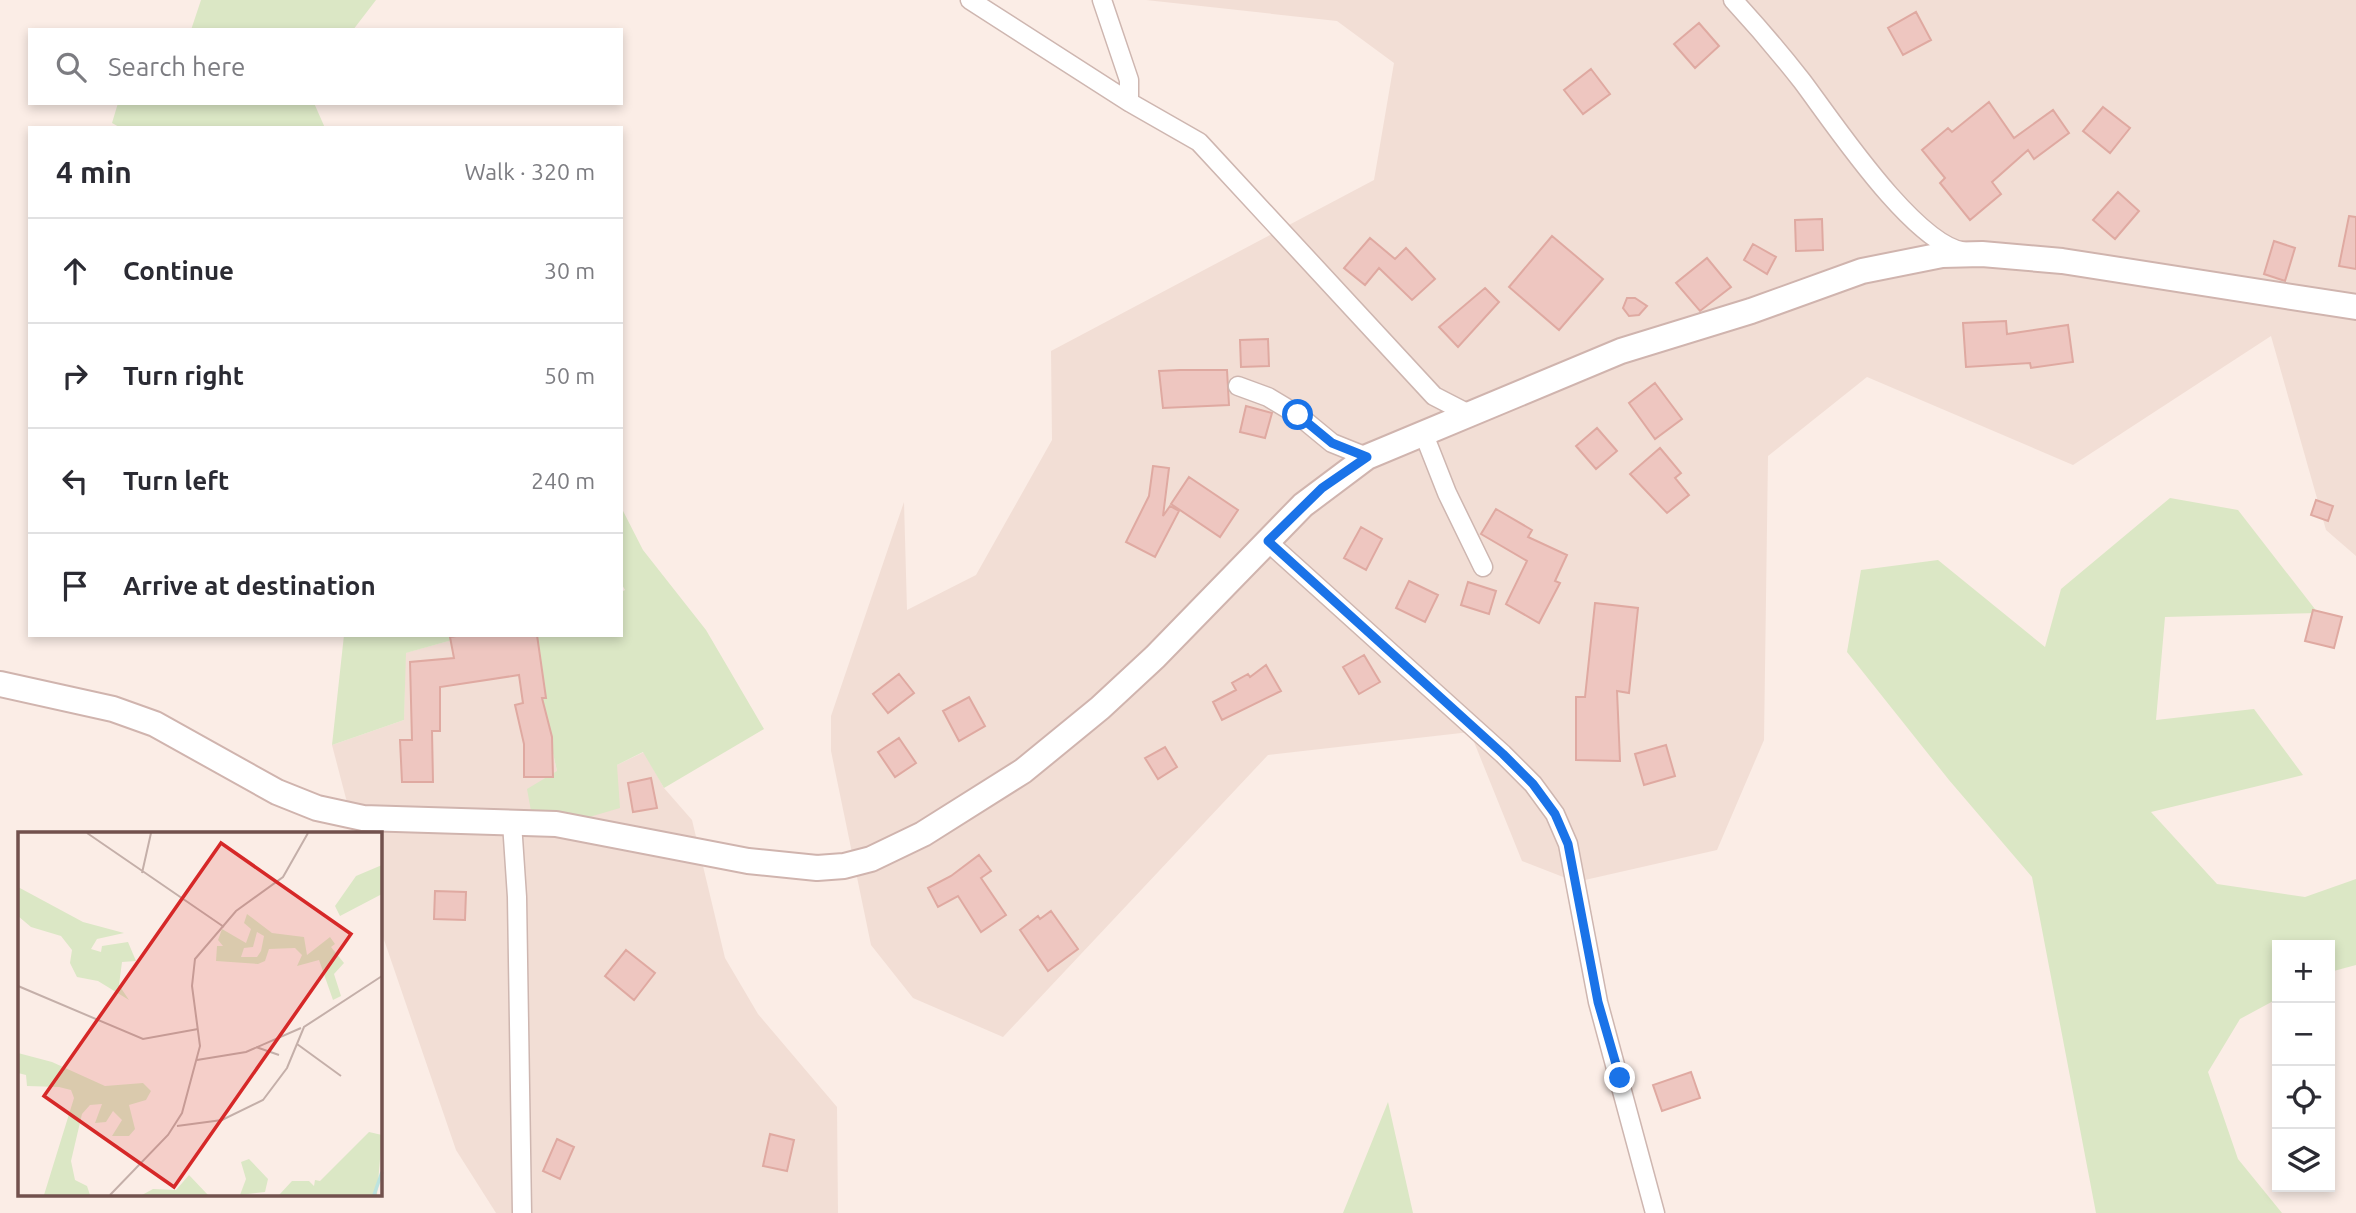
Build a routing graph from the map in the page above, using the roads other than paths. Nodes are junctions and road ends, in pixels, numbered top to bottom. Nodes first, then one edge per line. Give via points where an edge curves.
1 (970, 0) edge
2 (1101, 0) edge
3 (1733, 0) edge
4 (1129, 102) junction
5 (1982, 254) junction
6 (2356, 307) edge
7 (1238, 386) dead end
8 (1467, 414) junction
9 (1423, 432) junction
10 (1367, 457) junction
11 (1268, 541) junction
12 (1483, 567) dead end
13 (0, 684) edge
14 (512, 823) junction
15 (522, 1213) edge
16 (1655, 1213) edge

1 - 4 street
2 - 4 street via 1129,80
3 - 5 street via 1771,41 1857,159 1912,218 1955,250
4 - 8 street via 1199,142 1434,396
5 - 6 street via 2062,261
5 - 8 street via 1942,255 1862,271 1621,351
7 - 10 street via 1268,397 1332,443
8 - 9 street
9 - 10 street
9 - 12 street
10 - 11 street via 1322,488
11 - 14 street via 1155,657 1060,741 991,793 871,859 817,868 785,865 603,831
11 - 16 street via 1503,754 1555,814 1568,844 1598,1002
13 - 14 street via 113,709 155,724 277,792 317,808 363,818
14 - 15 street

